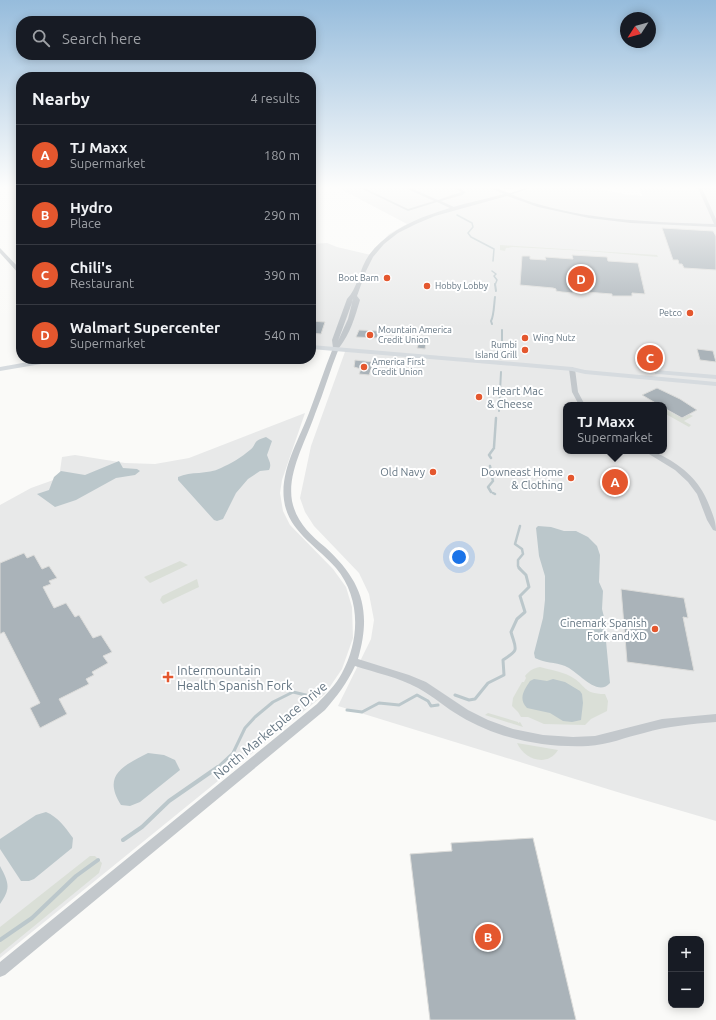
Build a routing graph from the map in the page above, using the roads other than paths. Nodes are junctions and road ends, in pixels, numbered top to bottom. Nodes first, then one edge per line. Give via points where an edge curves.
1 (395, 234) edge
2 (0, 250) edge
3 (16, 268) edge
4 (354, 296) junction
5 (316, 347) edge
6 (336, 348) junction
7 (27, 364) edge
8 (0, 369) edge
9 (572, 369) junction
10 (716, 377) edge
11 (716, 384) edge
12 (580, 402) edge
13 (653, 454) edge
14 (716, 528) edge
15 (354, 661) junction
16 (716, 718) edge
17 (0, 970) edge

1 - 4 street, North Marketplace Drive via 381,243 366,265
2 - 3 street
4 - 6 street, North Marketplace Drive via 350,299 335,340
4 - 6 street, North Marketplace Drive via 357,300 353,312 342,341
5 - 6 main road
6 - 9 main road
6 - 15 street, North Marketplace Drive via 291,472 288,494 290,510 295,520 338,566 354,588 360,628
7 - 8 main road
9 - 10 main road via 584,367
9 - 11 main road
9 - 12 street via 575,392
13 - 14 street via 675,467 695,484
15 - 16 street via 423,686 482,722 535,739 590,741 660,725
15 - 17 street, North Marketplace Drive via 338,690 321,707

